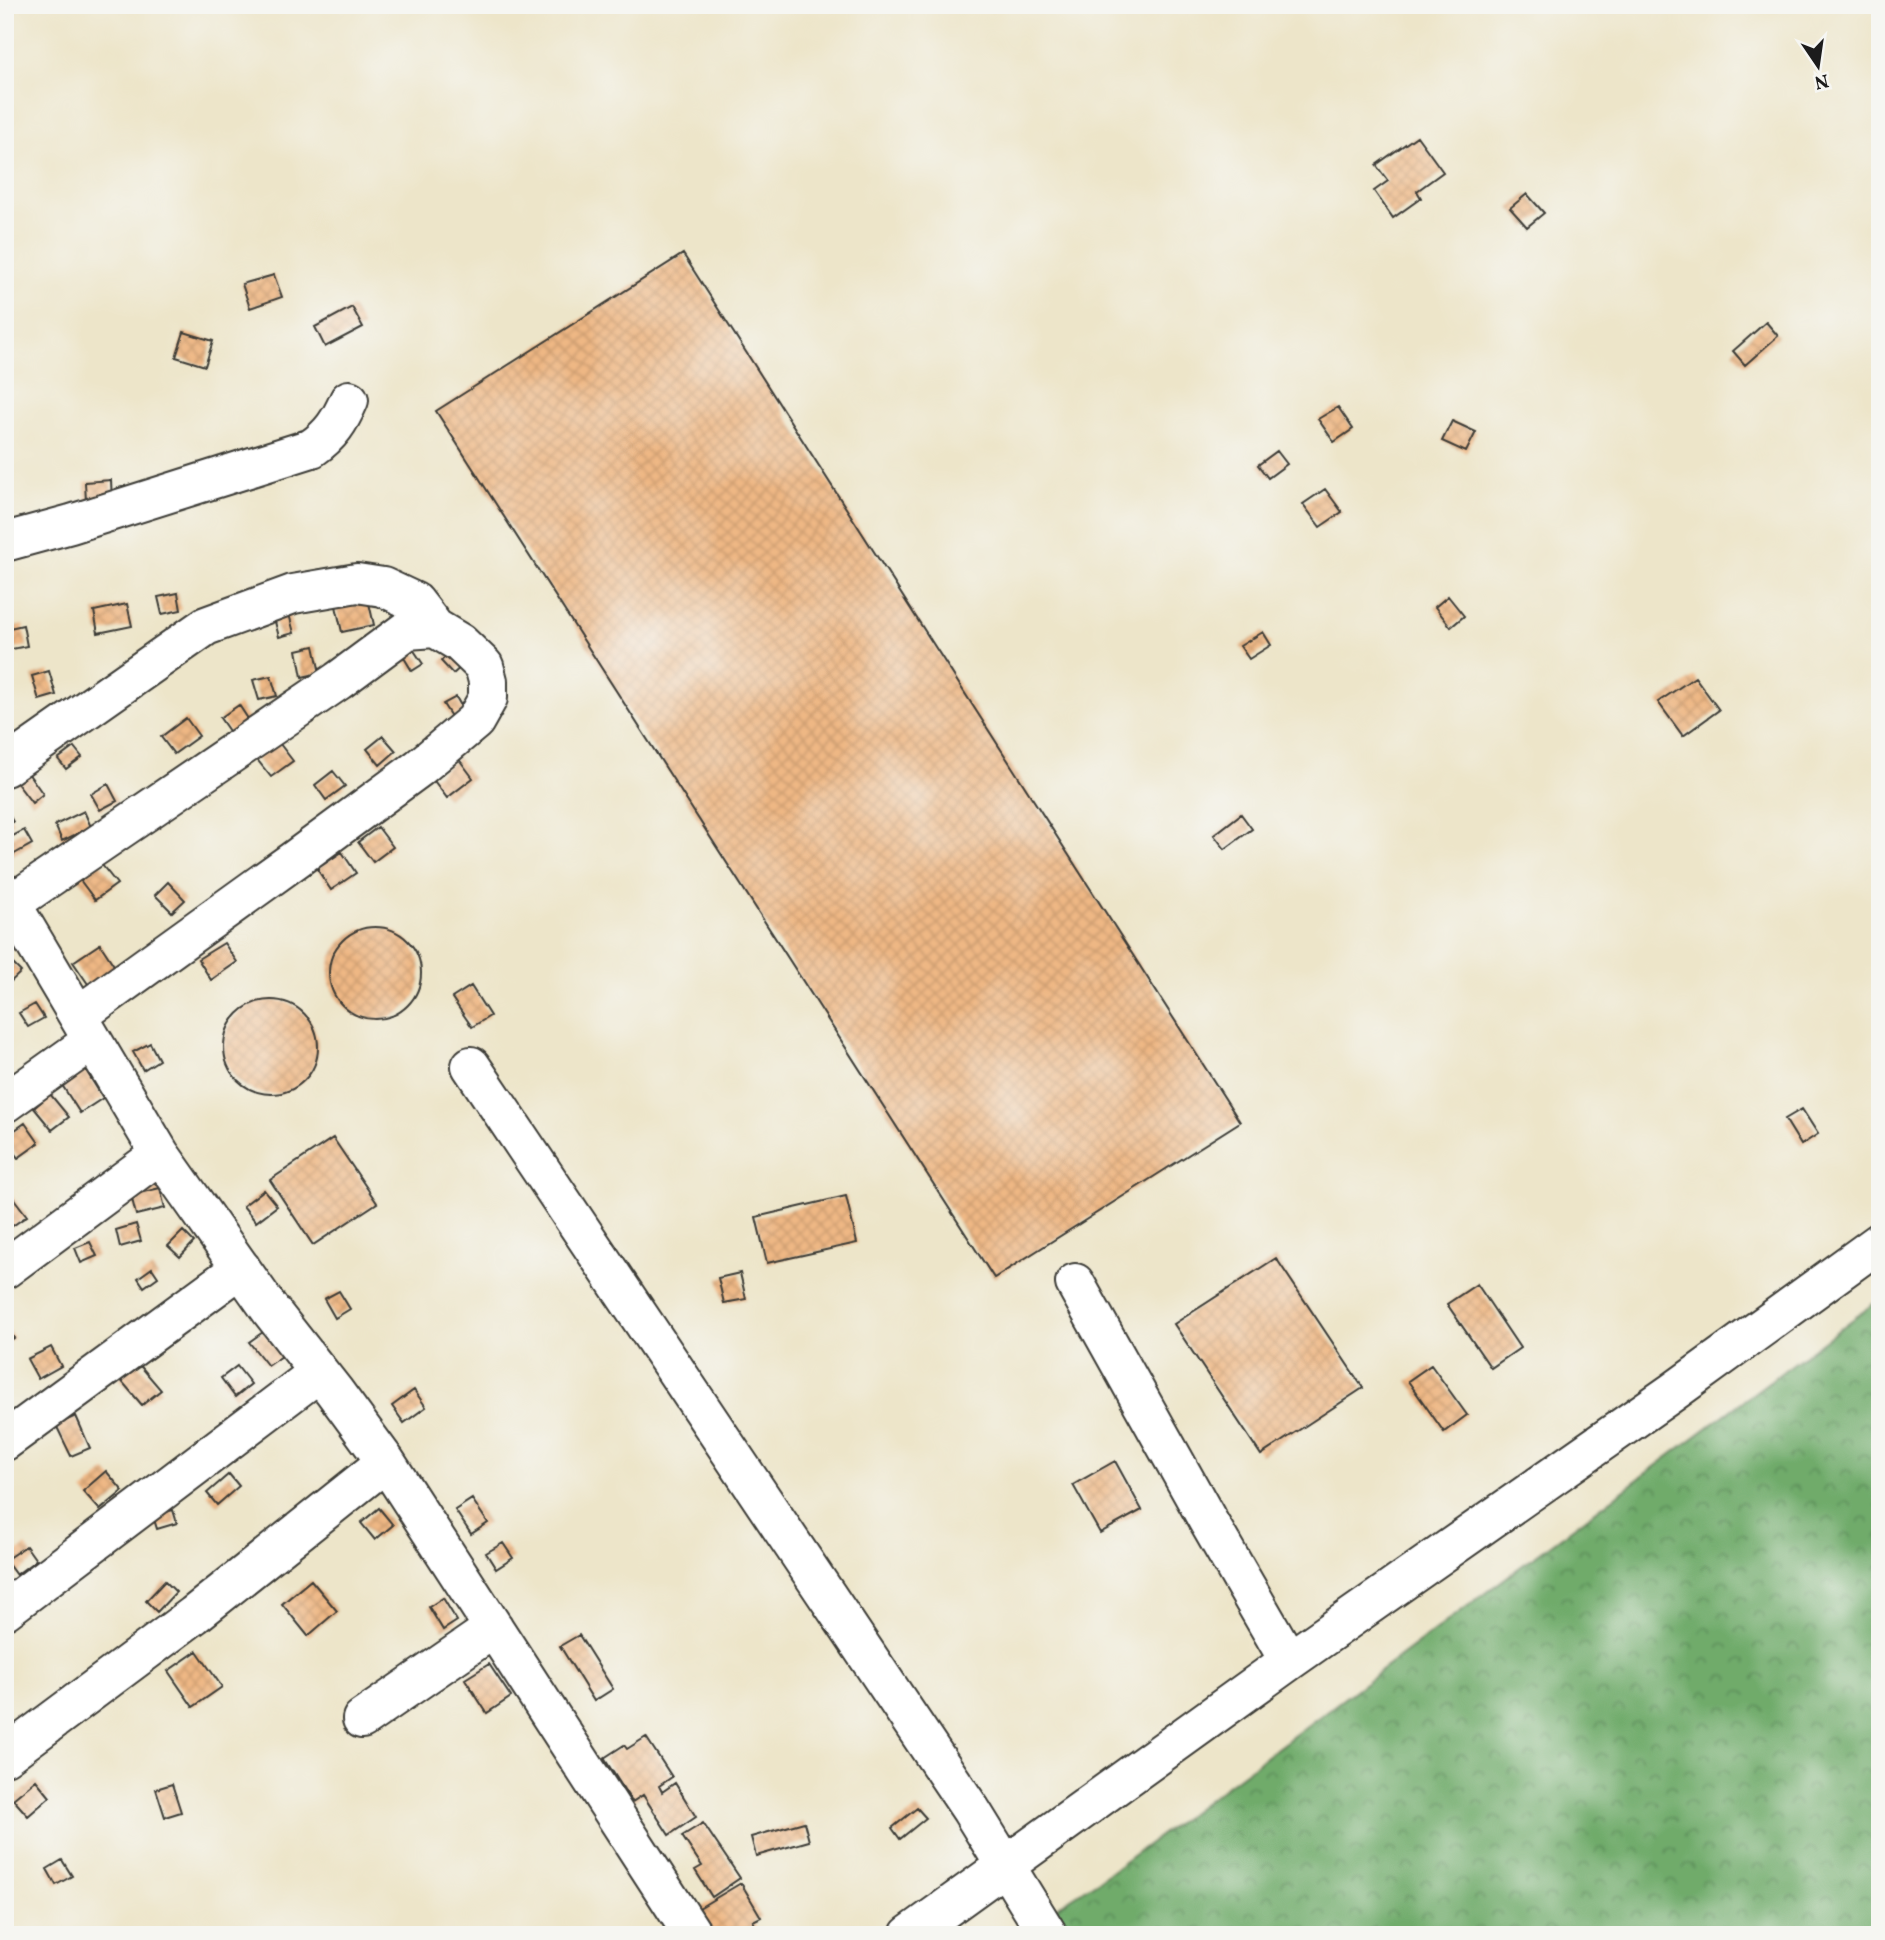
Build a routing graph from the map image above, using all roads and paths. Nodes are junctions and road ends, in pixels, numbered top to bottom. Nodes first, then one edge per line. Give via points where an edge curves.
1 (349, 400) dead end
2 (5, 542) edge
3 (435, 628) junction
4 (5, 767) edge
5 (12, 918) edge
6 (85, 1028) junction
7 (471, 1066) dead end
8 (5, 1103) edge
9 (160, 1154) junction
10 (1880, 1242) edge
11 (241, 1268) junction
12 (5, 1269) edge
13 (1076, 1283) dead end
14 (318, 1373) junction
15 (5, 1441) edge
16 (386, 1462) junction
17 (5, 1610) edge
18 (494, 1628) junction
19 (1289, 1661) junction
20 (362, 1719) dead end
21 (5, 1756) edge
22 (1005, 1864) junction
23 (693, 1935) edge
24 (909, 1935) edge
25 (1048, 1935) edge

1 - 2 street via 338,424 312,448
3 - 4 street via 415,602 383,587 357,583 293,594 206,626
3 - 5 street via 407,630
3 - 6 street via 484,666 488,698 475,721
5 - 6 street
6 - 8 street
6 - 9 street
7 - 22 street
9 - 11 street
9 - 12 street
10 - 19 street
11 - 14 street
11 - 15 street
13 - 19 street
14 - 16 street
14 - 17 street
16 - 18 street
16 - 21 street via 194,1615
18 - 20 street
18 - 23 street
19 - 22 street
22 - 24 street
22 - 25 street

